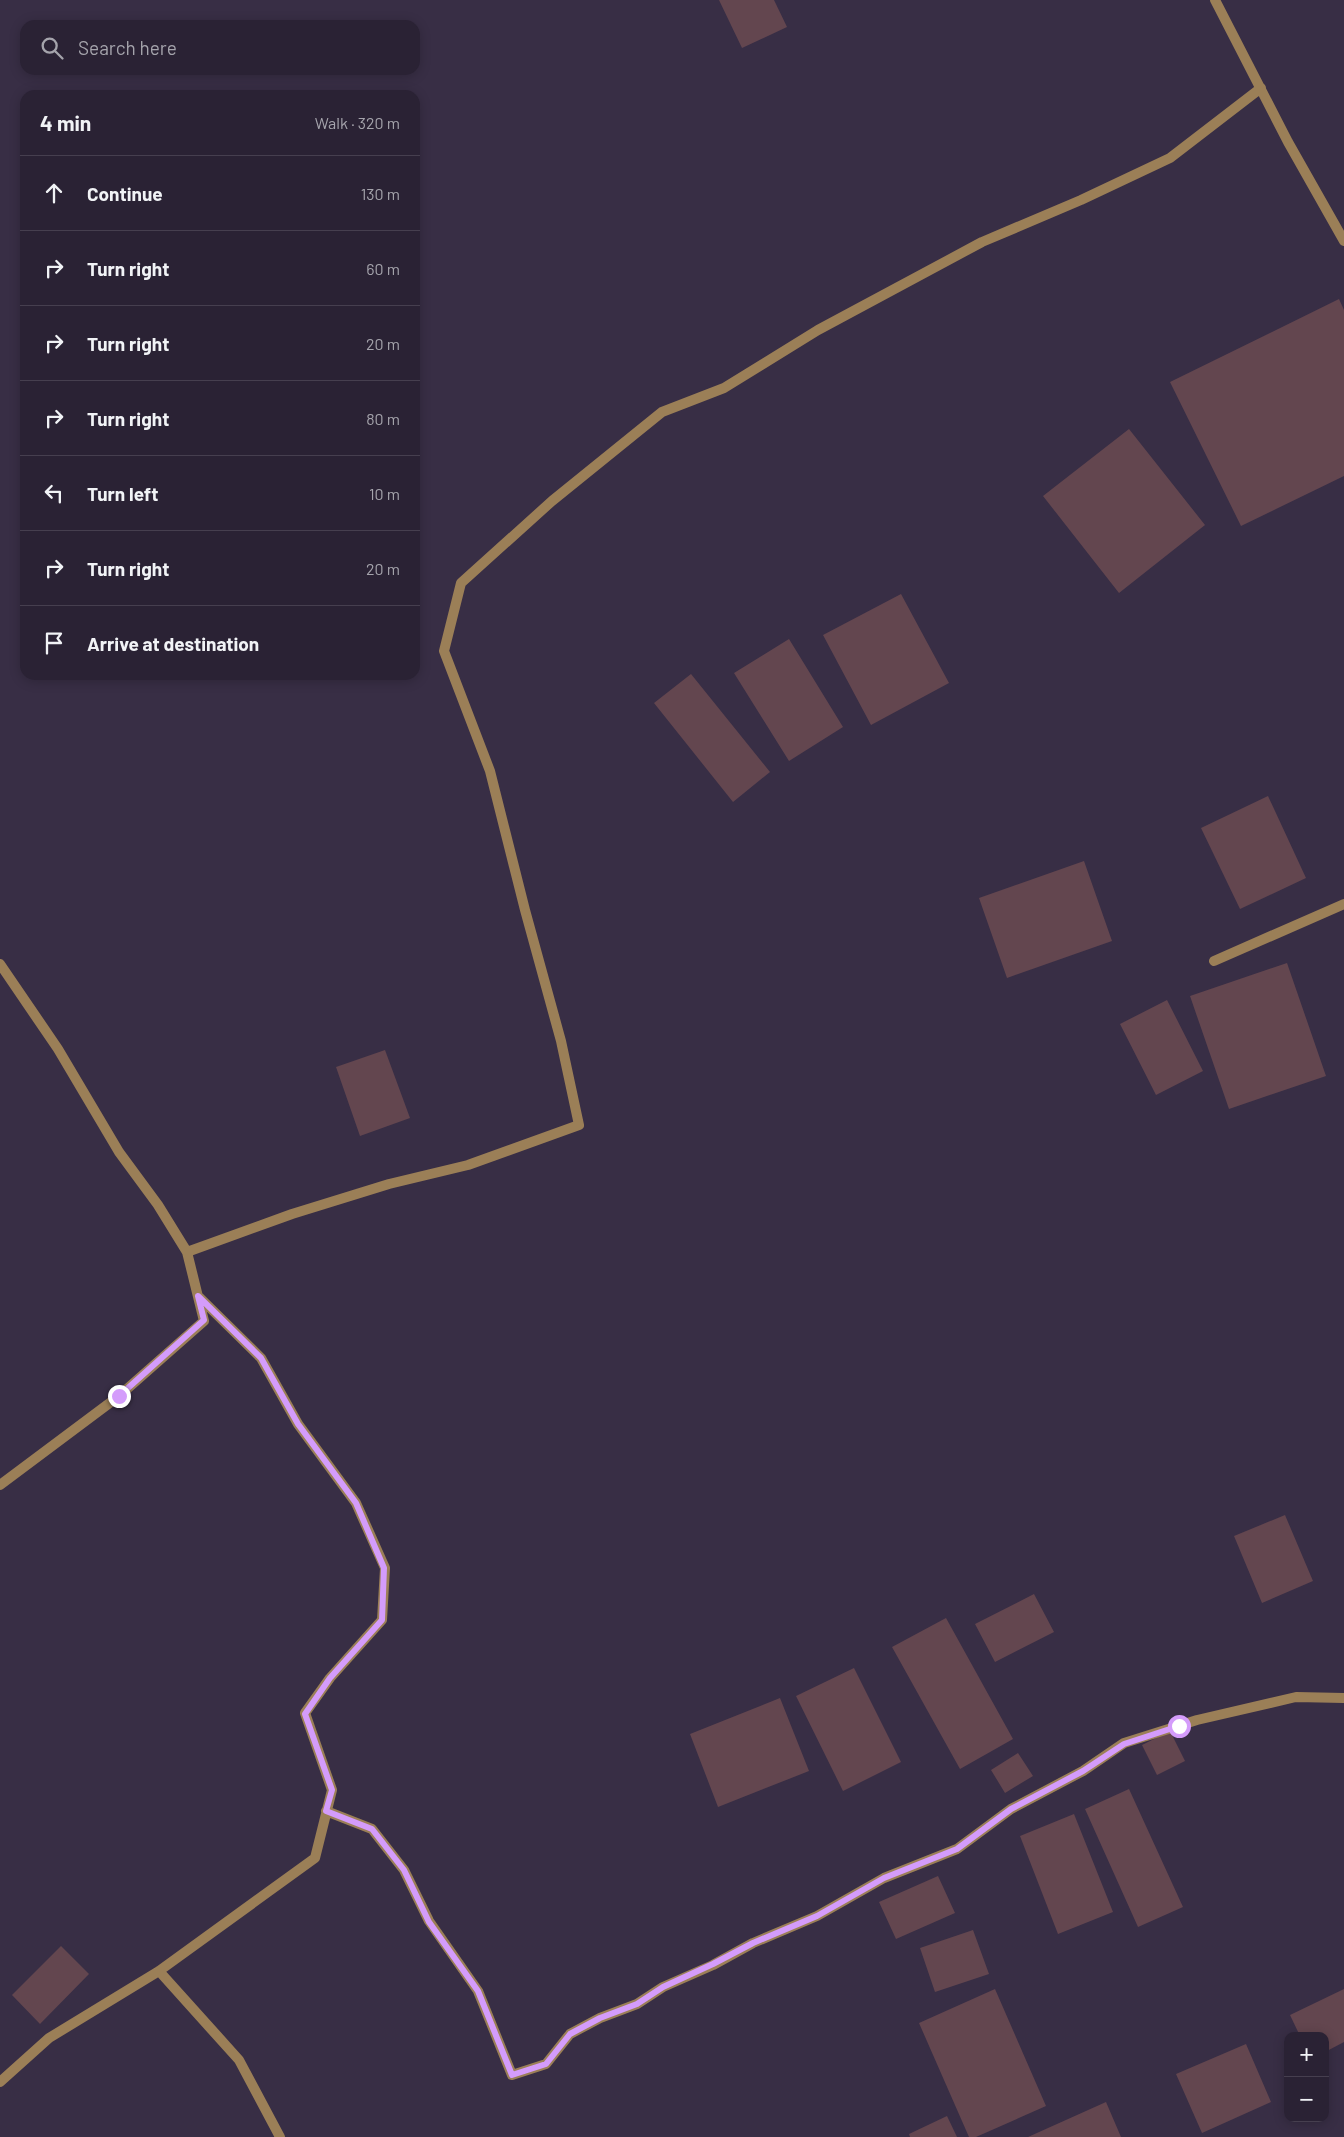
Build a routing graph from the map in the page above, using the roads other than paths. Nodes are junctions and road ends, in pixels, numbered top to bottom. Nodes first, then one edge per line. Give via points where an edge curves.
1 (1216, 0) edge
2 (1261, 88) junction
3 (1344, 242) edge
4 (1344, 904) edge
5 (1214, 961) dead end
6 (0, 964) edge
7 (187, 1252) junction
8 (198, 1296) junction
9 (0, 1485) edge
10 (1344, 1698) edge
11 (326, 1811) junction
12 (159, 1972) junction
13 (0, 2082) edge
14 (280, 2137) edge

1 - 2 street
2 - 3 street
2 - 7 street via 1170,158 982,242 818,330 724,388 662,412 552,501 461,583 444,651 490,771 561,1041 579,1126 468,1165 389,1184 292,1214
4 - 5 street
6 - 7 street via 58,1049 119,1152
7 - 8 street
8 - 9 street via 204,1320 119,1396
8 - 11 street via 261,1358 298,1424 356,1503 384,1568 382,1620 330,1678 305,1714 332,1790
10 - 11 street via 1296,1697 1197,1720 1124,1744 1083,1771 1011,1809 957,1849 884,1878 817,1916 663,1987 637,2004 600,2018 570,2034 546,2064 512,2075 478,1991 429,1922 404,1870 372,1829
11 - 12 street via 315,1858
12 - 13 street via 49,2038
12 - 14 street via 239,2060

